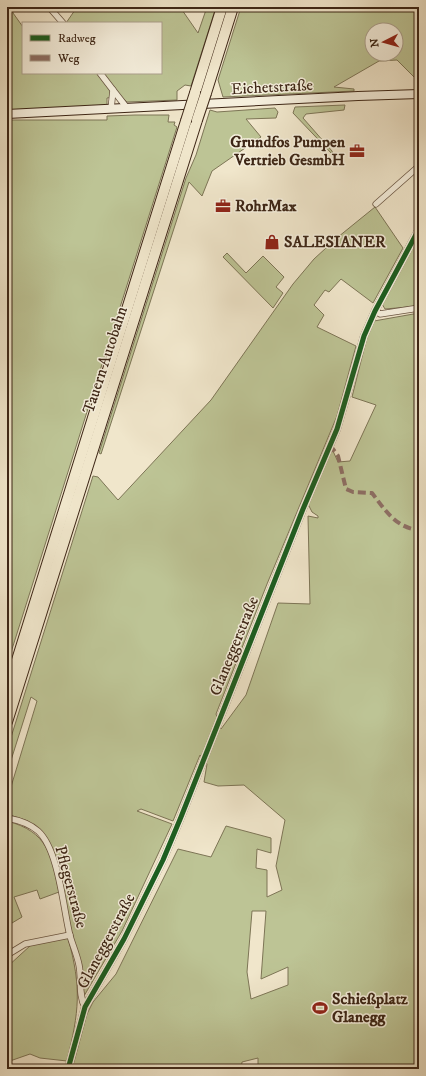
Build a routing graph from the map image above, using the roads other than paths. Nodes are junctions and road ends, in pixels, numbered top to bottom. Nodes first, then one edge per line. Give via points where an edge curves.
1 (49, 7) edge
2 (222, 7) edge
3 (233, 7) edge
4 (62, 22) edge
5 (101, 74) edge
6 (113, 90) junction
7 (200, 93) junction
8 (419, 94) edge
9 (127, 108) junction
10 (111, 109) junction
11 (7, 114) edge
12 (192, 121) junction
13 (419, 166) edge
14 (376, 204) dead end
15 (419, 229) edge
16 (419, 308) edge
17 (375, 311) junction
18 (7, 692) edge
19 (7, 722) edge
20 (7, 818) edge
21 (70, 935) junction
22 (7, 955) edge
23 (85, 1007) junction
24 (68, 1069) edge

1 - 4 street
2 - 7 highway, Tauern Autobahn
3 - 7 highway, Tauern Autobahn
5 - 6 street
6 - 9 street
6 - 10 street
7 - 12 highway, Tauern Autobahn, bridge
8 - 9 main road, Eichetstraße
9 - 10 main road, Eichetstraße
10 - 11 main road, Eichetstraße
12 - 18 highway, Tauern Autobahn
12 - 19 highway, Tauern Autobahn
13 - 14 street
15 - 17 street, Glaneggerstraße
16 - 17 street via 380,314
17 - 23 street, Glaneggerstraße via 364,336 337,429 170,842 124,939
20 - 21 street, Pflegerstraße via 23,822 38,831 46,844 59,881
21 - 22 street via 25,944
21 - 23 street, Pflegerstraße via 79,964 81,998
23 - 24 street, Glaneggerstraße

